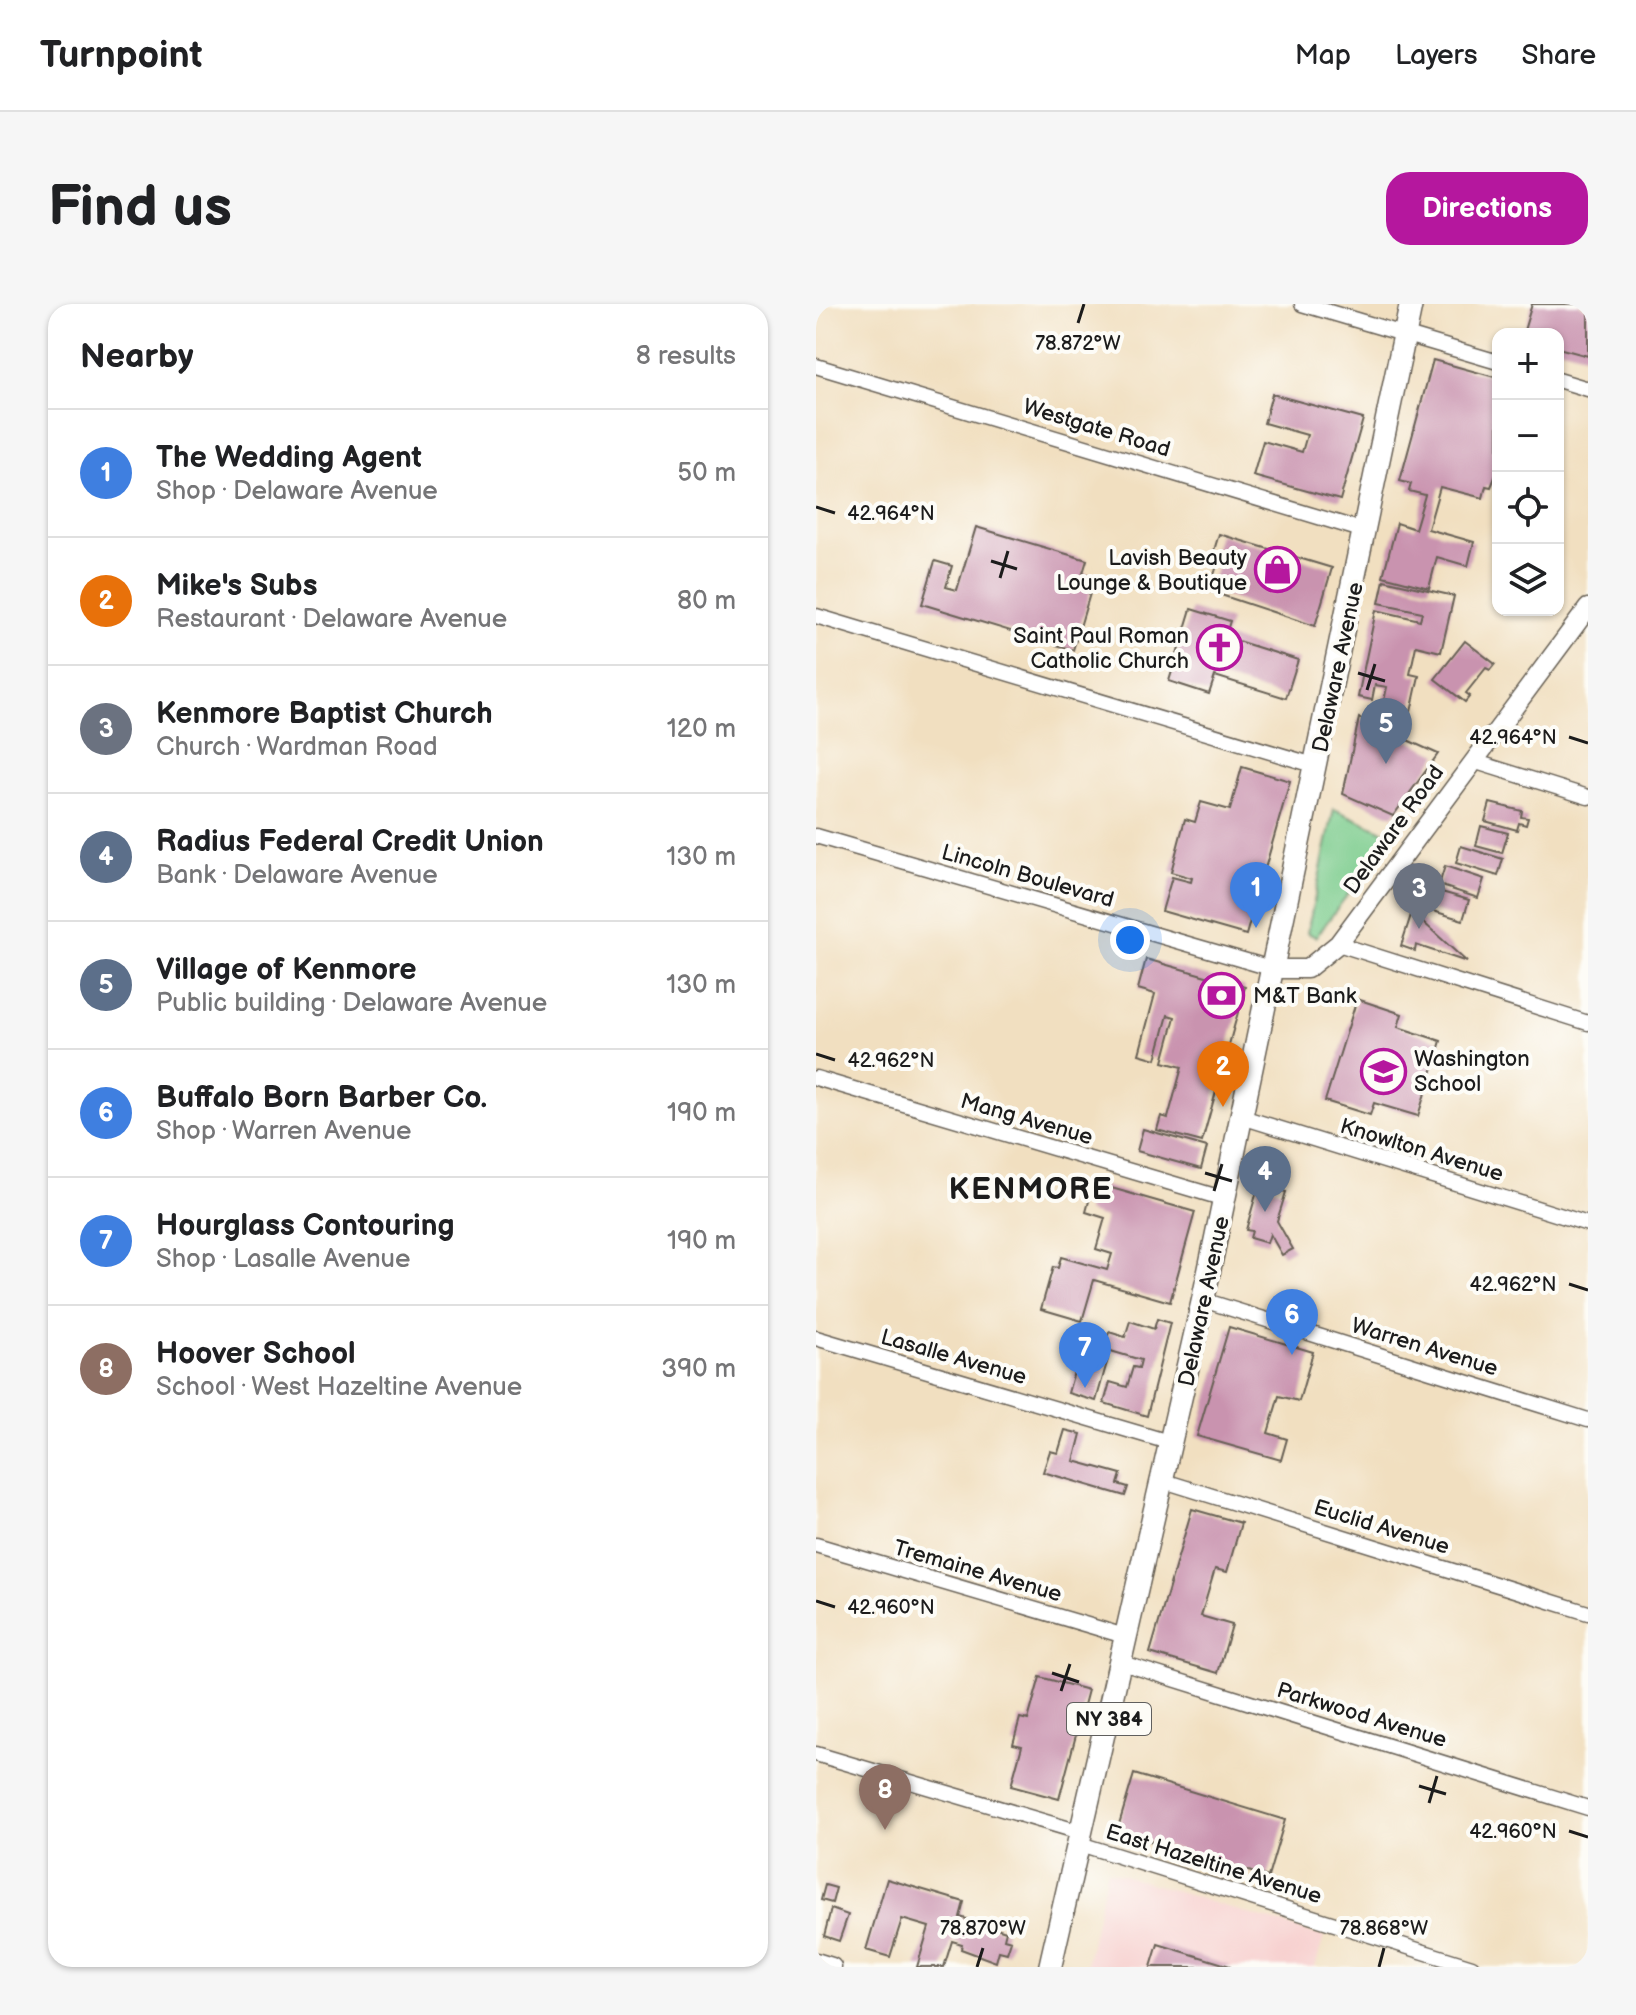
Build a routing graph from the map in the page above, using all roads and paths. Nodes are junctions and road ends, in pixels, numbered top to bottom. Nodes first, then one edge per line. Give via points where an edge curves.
1 (1302, 304) edge
2 (1411, 304) edge
3 (1404, 335) junction
4 (1492, 360) edge
5 (816, 366) edge
6 (1564, 382) edge
7 (1588, 389) edge
8 (1365, 531) junction
9 (1588, 608) edge
10 (816, 616) edge
11 (1473, 761) junction
12 (1317, 766) junction
13 (1588, 797) edge
14 (816, 836) edge
15 (1338, 944) junction
16 (1274, 969) junction
17 (1588, 1023) edge
18 (816, 1078) edge
19 (1242, 1117) junction
20 (1225, 1199) junction
21 (1588, 1224) edge
22 (1203, 1300) junction
23 (816, 1338) edge
24 (1588, 1420) edge
25 (1172, 1443) junction
26 (1164, 1481) junction
27 (816, 1545) edge
28 (1588, 1613) edge
29 (1128, 1637) junction
30 (1122, 1663) junction
31 (816, 1754) edge
32 (1588, 1808) edge
33 (1081, 1838) junction
34 (1050, 1967) edge
35 (1472, 1967) edge

1 - 3 street
2 - 3 main road, Delaware Avenue / NY 384
3 - 4 street
3 - 8 main road, Delaware Avenue / NY 384
5 - 8 street, Westgate Road
6 - 7 street
8 - 12 main road, Delaware Avenue / NY 384
9 - 11 street, Delaware Road
10 - 12 street
11 - 13 street
11 - 15 street, Delaware Road
12 - 16 main road, Delaware Avenue / NY 384
14 - 16 street, Lincoln Boulevard
15 - 16 street, Delaware Road via 1307,969
15 - 17 street
16 - 19 main road, Delaware Avenue / NY 384
18 - 20 street, Mang Avenue
19 - 20 main road, Delaware Avenue / NY 384
19 - 21 street, Knowlton Avenue
20 - 22 main road, Delaware Avenue / NY 384
22 - 24 street, Warren Avenue
22 - 25 main road, Delaware Avenue / NY 384
23 - 25 street, Lasalle Avenue
25 - 26 main road, Delaware Avenue / NY 384
26 - 28 street, Euclid Avenue
26 - 29 main road, Delaware Avenue / NY 384
27 - 29 street, Tremaine Avenue
29 - 30 main road, Delaware Avenue / NY 384
30 - 32 street, Parkwood Avenue
30 - 33 main road, Delaware Avenue / NY 384
31 - 33 street, East Hazeltine Avenue
33 - 34 main road, Delaware Avenue / NY 384
33 - 35 street, East Hazeltine Avenue

